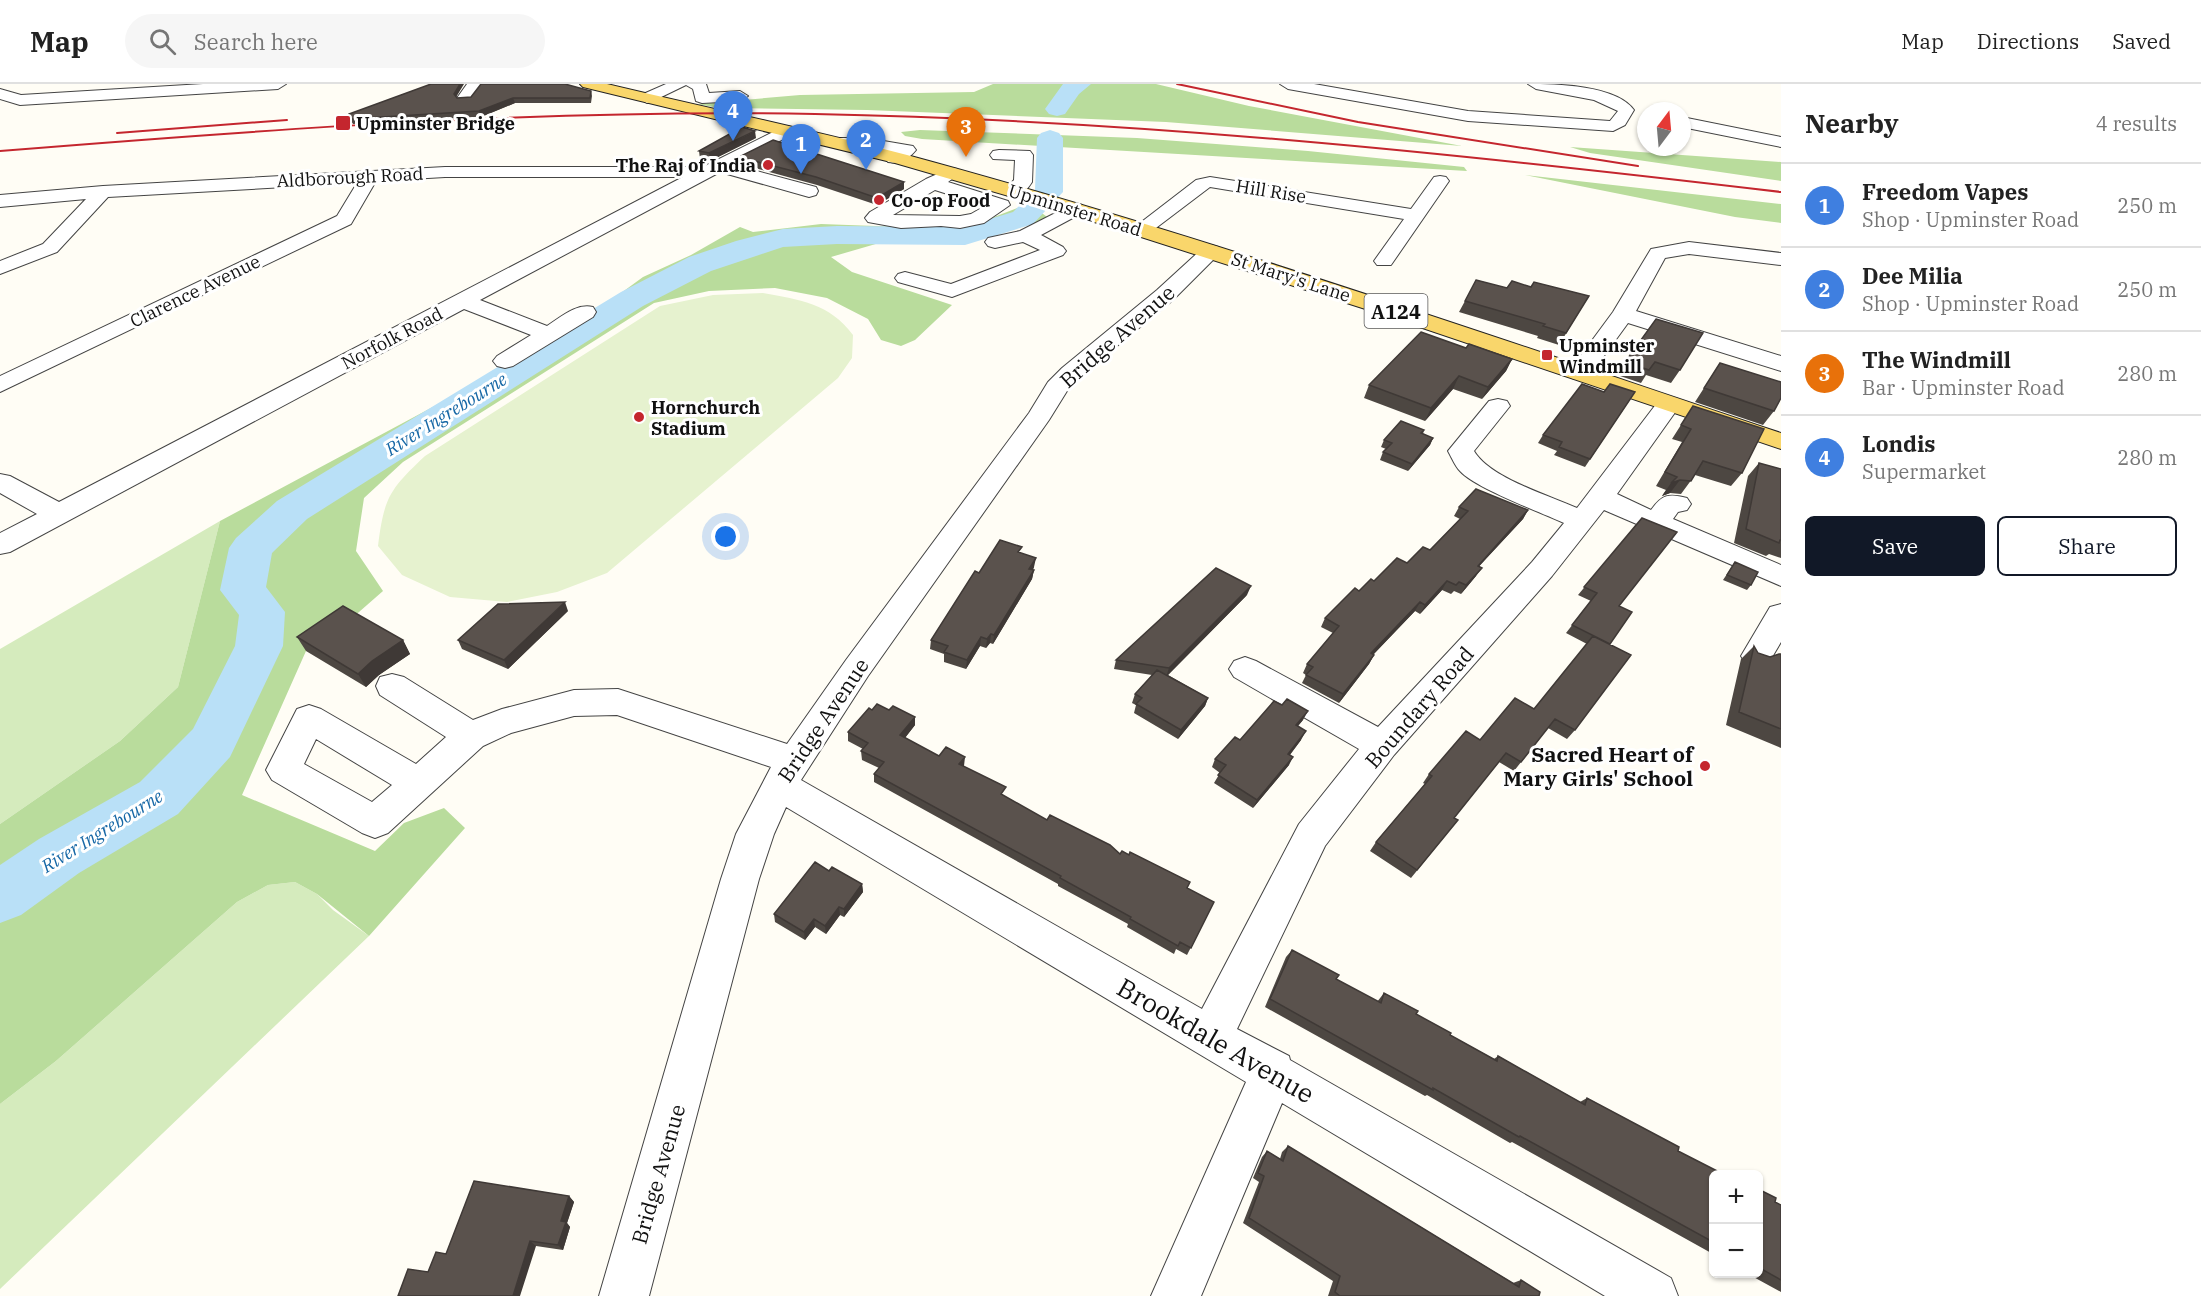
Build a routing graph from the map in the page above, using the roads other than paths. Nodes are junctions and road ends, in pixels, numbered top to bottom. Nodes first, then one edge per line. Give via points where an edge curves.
1 (278, 84) edge
2 (475, 84) edge
3 (588, 84) edge
4 (679, 84) edge
5 (693, 84) edge
6 (1288, 84) edge
7 (1536, 84) edge
8 (120, 89) edge
9 (0, 94) edge
10 (740, 96) dead end
11 (465, 98) edge
12 (647, 98) junction
13 (1626, 110) junction
14 (1637, 113) edge
15 (1691, 124) edge
16 (785, 131) junction
17 (1781, 142) edge
18 (999, 155) dead end
19 (709, 171) junction
20 (951, 173) junction
21 (370, 176) junction
22 (1440, 181) dead end
23 (932, 183) junction
24 (809, 191) dead end
25 (103, 192) junction
26 (1022, 194) junction
27 (0, 201) edge
28 (1075, 209) junction
29 (1415, 215) junction
30 (1141, 230) junction
31 (1026, 235) junction
32 (994, 242) dead end
33 (1211, 251) junction
34 (1781, 259) edge
35 (1384, 261) dead end
36 (0, 268) edge
37 (905, 278) dead end
38 (462, 301) junction
39 (585, 312) dead end
40 (1623, 314) junction
41 (549, 334) junction
42 (505, 361) dead end
43 (1781, 364) edge
44 (1581, 373) junction
45 (0, 385) edge
46 (1670, 404) junction
47 (1498, 406) dead end
48 (1781, 441) edge
49 (0, 483) edge
50 (1677, 504) dead end
51 (1591, 508) junction
52 (59, 514) junction
53 (1656, 523) junction
54 (0, 545) edge
55 (1781, 576) edge
56 (1781, 615) edge
57 (1757, 656) edge
58 (1245, 669) dead end
59 (393, 686) dead end
60 (471, 736) junction
61 (1382, 745) junction
62 (787, 773) junction
63 (420, 784) junction
64 (1210, 1038) junction
65 (1273, 1072) junction
66 (624, 1296) edge
67 (1176, 1296) edge
68 (1653, 1296) edge

1 - 8 street
2 - 11 street
3 - 12 main road, Upminster Road / A124
4 - 12 street
5 - 10 street via 700,86 702,98
6 - 13 street via 1467,116 1613,126
7 - 13 street via 1615,102
8 - 9 street via 20,100
12 - 16 main road, Upminster Road / A124
13 - 14 street
15 - 17 street
16 - 19 street, Norfolk Road
16 - 20 main road, Upminster Road / A124
18 - 26 street via 1024,156
19 - 21 street, Aldborough Road
19 - 24 street, Aldborough Road
19 - 38 street, Norfolk Road
20 - 23 street
20 - 26 main road, Upminster Road / A124
21 - 25 street, Aldborough Road
21 - 45 street, Clarence Avenue via 344,220
22 - 29 street
23 - 23 street via 875,218 960,222 977,219 1000,205
25 - 27 street, Aldborough Road
25 - 36 street via 51,248
26 - 28 main road, Upminster Road / A124
28 - 30 main road, Upminster Road / A124
28 - 31 street
29 - 30 street, Hill Rise via 1210,182
29 - 35 street
30 - 33 main road, Upminster Road / A124
31 - 32 street
31 - 37 street via 1056,251 952,291
33 - 44 main road, St Mary's Lane / A124
33 - 62 street, Bridge Avenue via 1057,387
34 - 40 street via 1689,248 1658,252
38 - 41 street
38 - 52 street, Norfolk Road
39 - 41 street
40 - 43 street
40 - 44 street
41 - 42 street
44 - 46 main road, St Mary's Lane / A124
46 - 48 main road, St Mary's Lane / A124
46 - 51 street, Boundary Road
47 - 51 street via 1461,451 1470,467 1495,482
49 - 52 street
50 - 53 street via 1670,504
51 - 53 street via 1621,508
51 - 61 street, Boundary Road via 1542,569
52 - 54 street, Norfolk Road
53 - 55 street
56 - 57 street
58 - 61 street
59 - 60 street
60 - 62 street, Brookdale Avenue via 502,722 574,703 618,702
60 - 63 street, Brookdale Avenue
61 - 64 street, Boundary Road via 1312,835
62 - 64 street, Brookdale Avenue
62 - 66 street, Bridge Avenue via 755,834 740,879
63 - 63 street, Brookdale Avenue via 375,822 284,770 309,718
64 - 65 street, Brookdale Avenue
65 - 67 street
65 - 68 street, Brookdale Avenue

